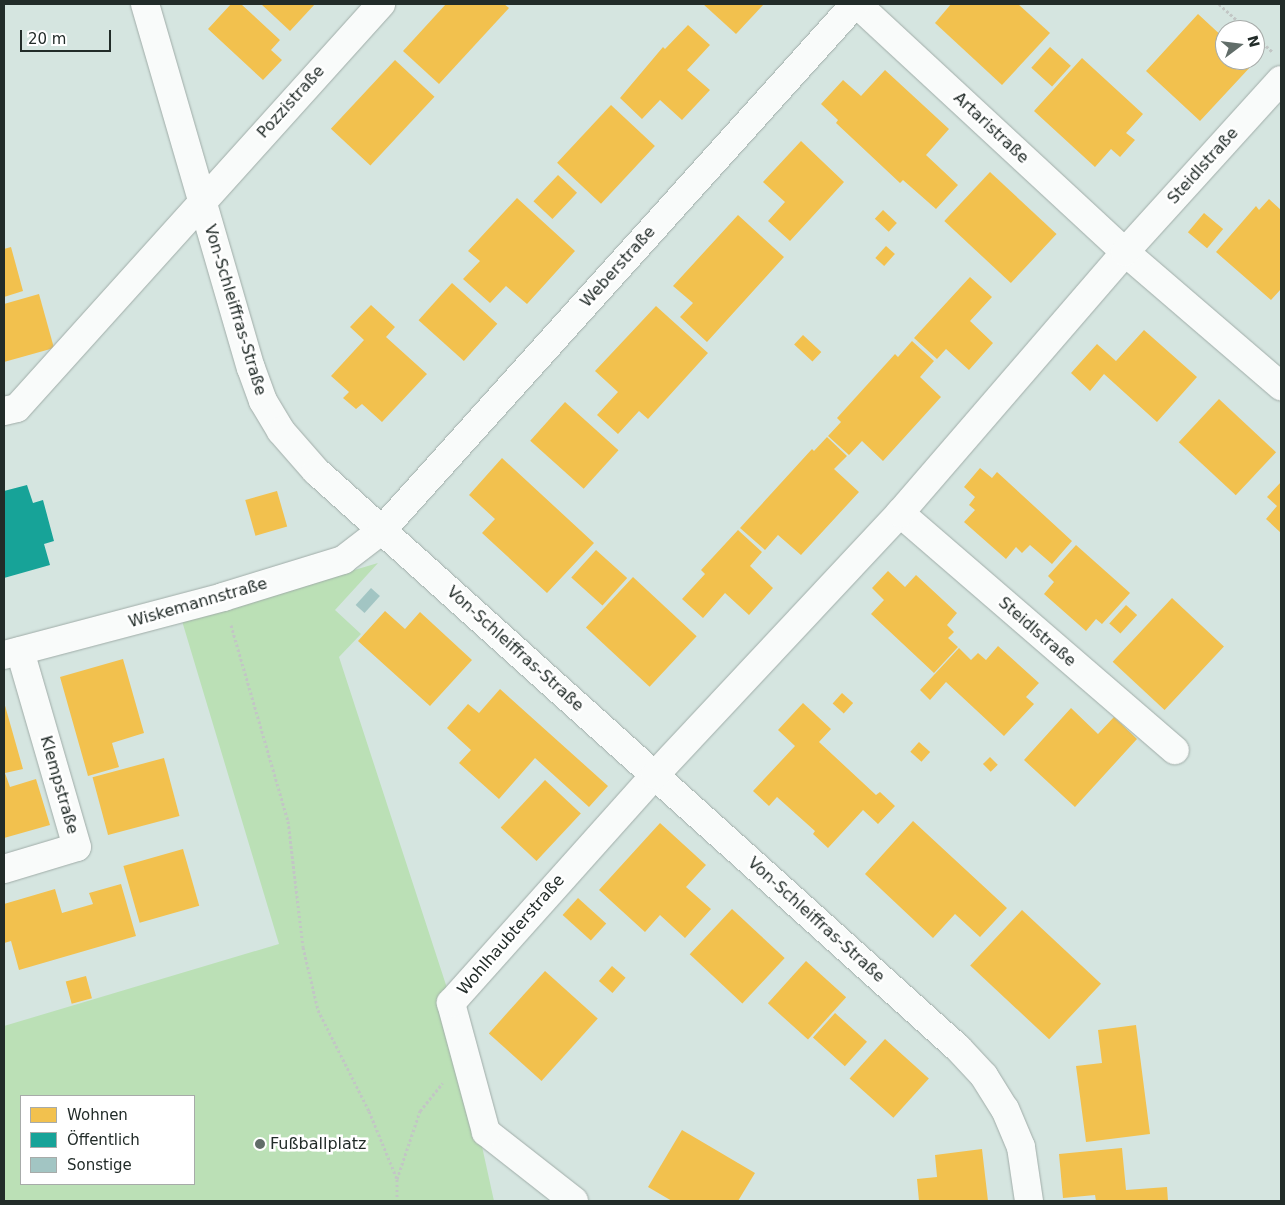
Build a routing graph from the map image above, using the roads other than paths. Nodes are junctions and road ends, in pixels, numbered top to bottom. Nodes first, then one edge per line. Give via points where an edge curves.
1 (145, 4) edge
2 (381, 4) edge
3 (856, 4) edge
4 (1279, 68) edge
5 (202, 201) junction
6 (1125, 252) junction
7 (1281, 386) edge
8 (4, 411) edge
9 (900, 514) junction
10 (382, 530) junction
11 (12, 653) edge
12 (1175, 750) dead end
13 (655, 775) junction
14 (4, 869) edge
15 (574, 1201) edge
16 (1029, 1201) edge

1 - 5 street, Von-Schleiffras-Straße
2 - 5 street, Pozzistraße
3 - 6 street, Artaristraße
3 - 10 street, Weberstraße
4 - 6 street, Steidlstraße
5 - 8 street via 17,408
5 - 10 street, Von-Schleiffras-Straße via 263,401 298,452
6 - 7 street
6 - 9 street, Steidlstraße
9 - 12 street, Steidlstraße
9 - 13 street, Steidlstraße
10 - 11 street, Wiskemannstraße via 344,560 223,597
10 - 13 street, Von-Schleiffras-Straße
11 - 14 street, Klempstraße via 77,847
13 - 15 street, Wohlhaubterstraße via 451,1003 486,1132
13 - 16 street, Von-Schleiffras-Straße via 958,1048 984,1076 1005,1109 1020,1147

